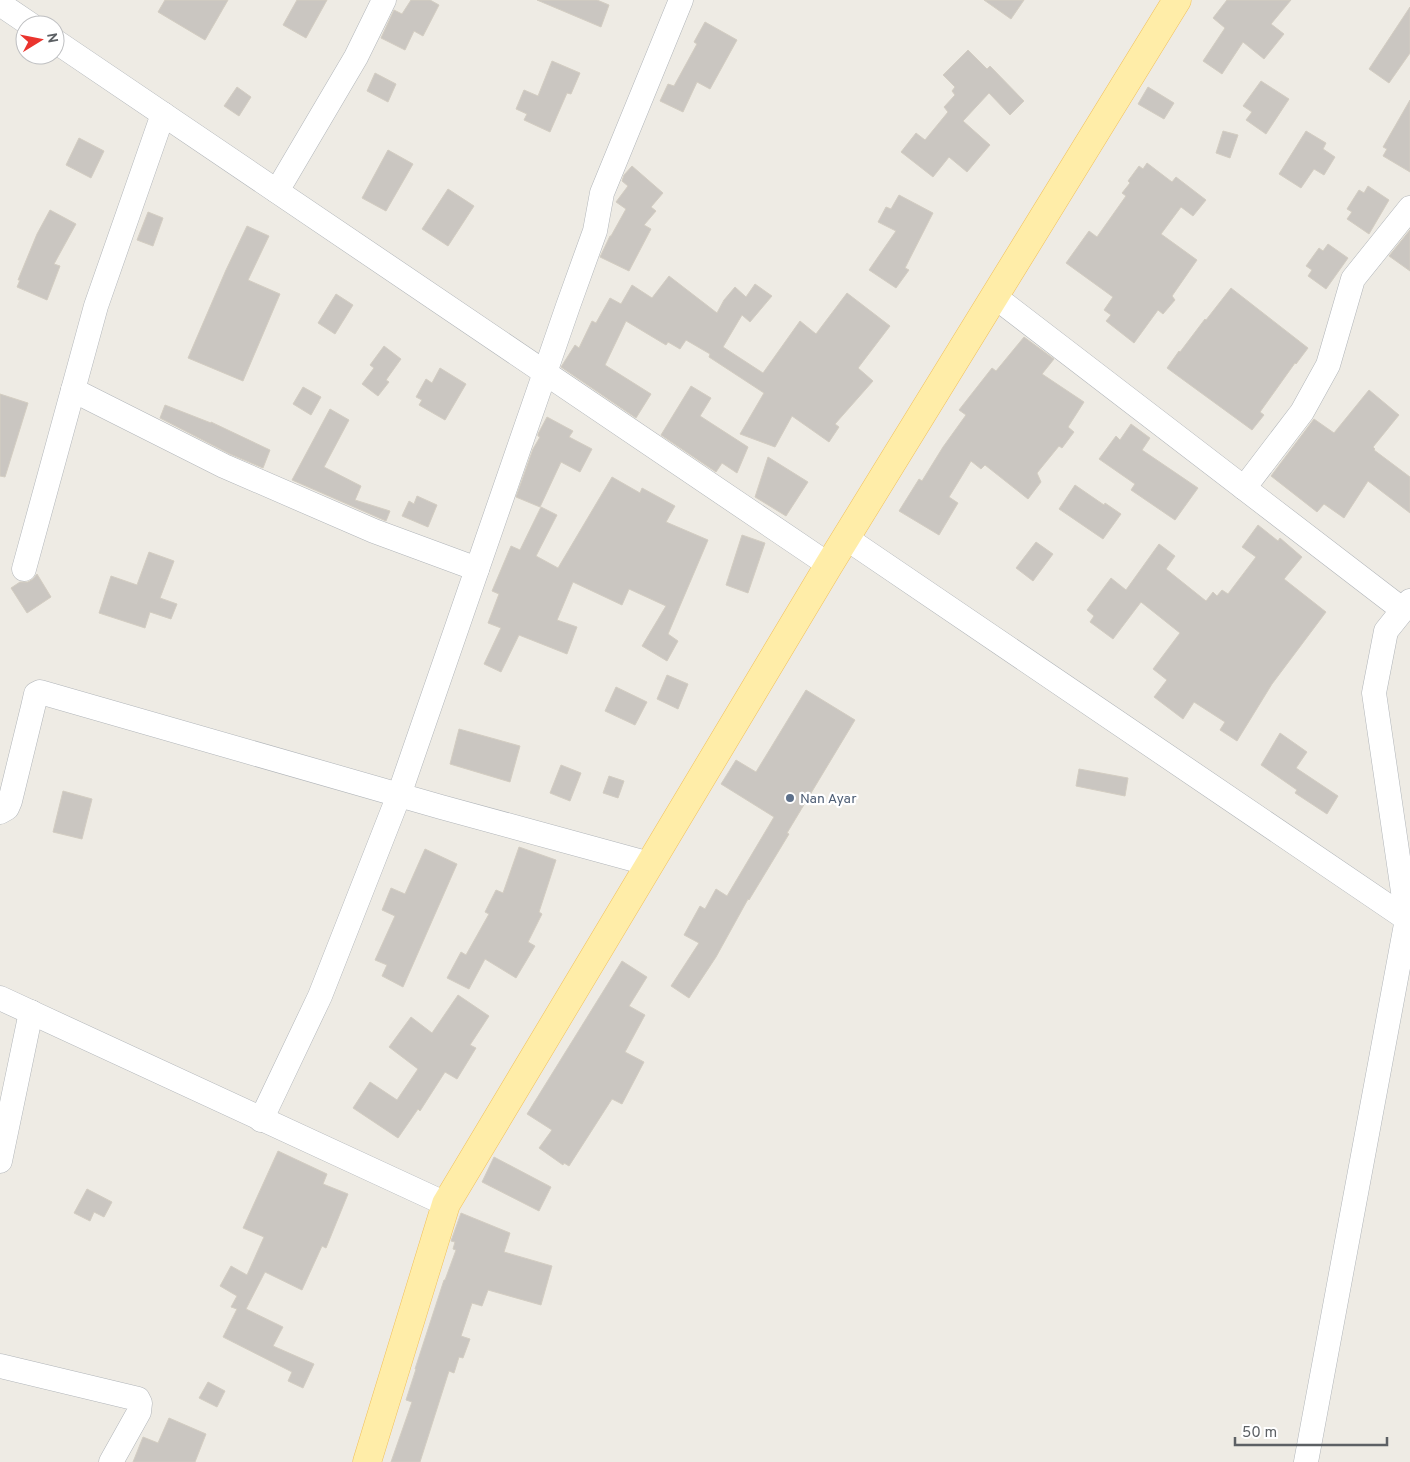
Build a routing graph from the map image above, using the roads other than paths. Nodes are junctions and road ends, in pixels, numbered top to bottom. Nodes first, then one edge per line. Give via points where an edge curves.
1 (384, 0) edge
2 (681, 0) edge
3 (1177, 0) edge
4 (65, 48) edge
5 (163, 114) junction
6 (277, 191) junction
7 (1410, 208) edge
8 (994, 296) junction
9 (545, 373) junction
10 (73, 390) junction
11 (1244, 488) junction
12 (846, 538) junction
13 (829, 565) junction
14 (24, 569) dead end
15 (477, 569) junction
16 (1406, 605) edge
17 (398, 795) junction
18 (0, 812) edge
19 (650, 864) junction
20 (1409, 922) edge
21 (0, 998) edge
22 (31, 1012) junction
23 (261, 1120) junction
24 (0, 1161) edge
25 (446, 1204) junction
26 (0, 1366) edge
27 (111, 1462) edge
28 (368, 1462) edge
29 (1306, 1462) edge

1 - 6 street via 356,56
2 - 9 street via 602,193 595,231
3 - 8 main road
4 - 5 street
5 - 6 street
5 - 10 street via 96,306
6 - 9 street
7 - 11 street via 1352,279 1328,365 1302,412
8 - 11 street
8 - 12 main road
9 - 13 street
9 - 15 street
10 - 14 street
10 - 15 street via 224,466 374,531
11 - 16 street
12 - 13 main road
12 - 20 street
13 - 19 main road
15 - 17 street
16 - 20 street via 1386,631 1374,693
17 - 18 street via 40,692 36,694 32,707 10,802 8,808
17 - 19 street
17 - 23 street via 320,996
19 - 25 main road
20 - 29 street
21 - 22 street
22 - 23 street
22 - 24 street
23 - 25 street
25 - 28 main road
26 - 27 street via 138,1399 139,1412

